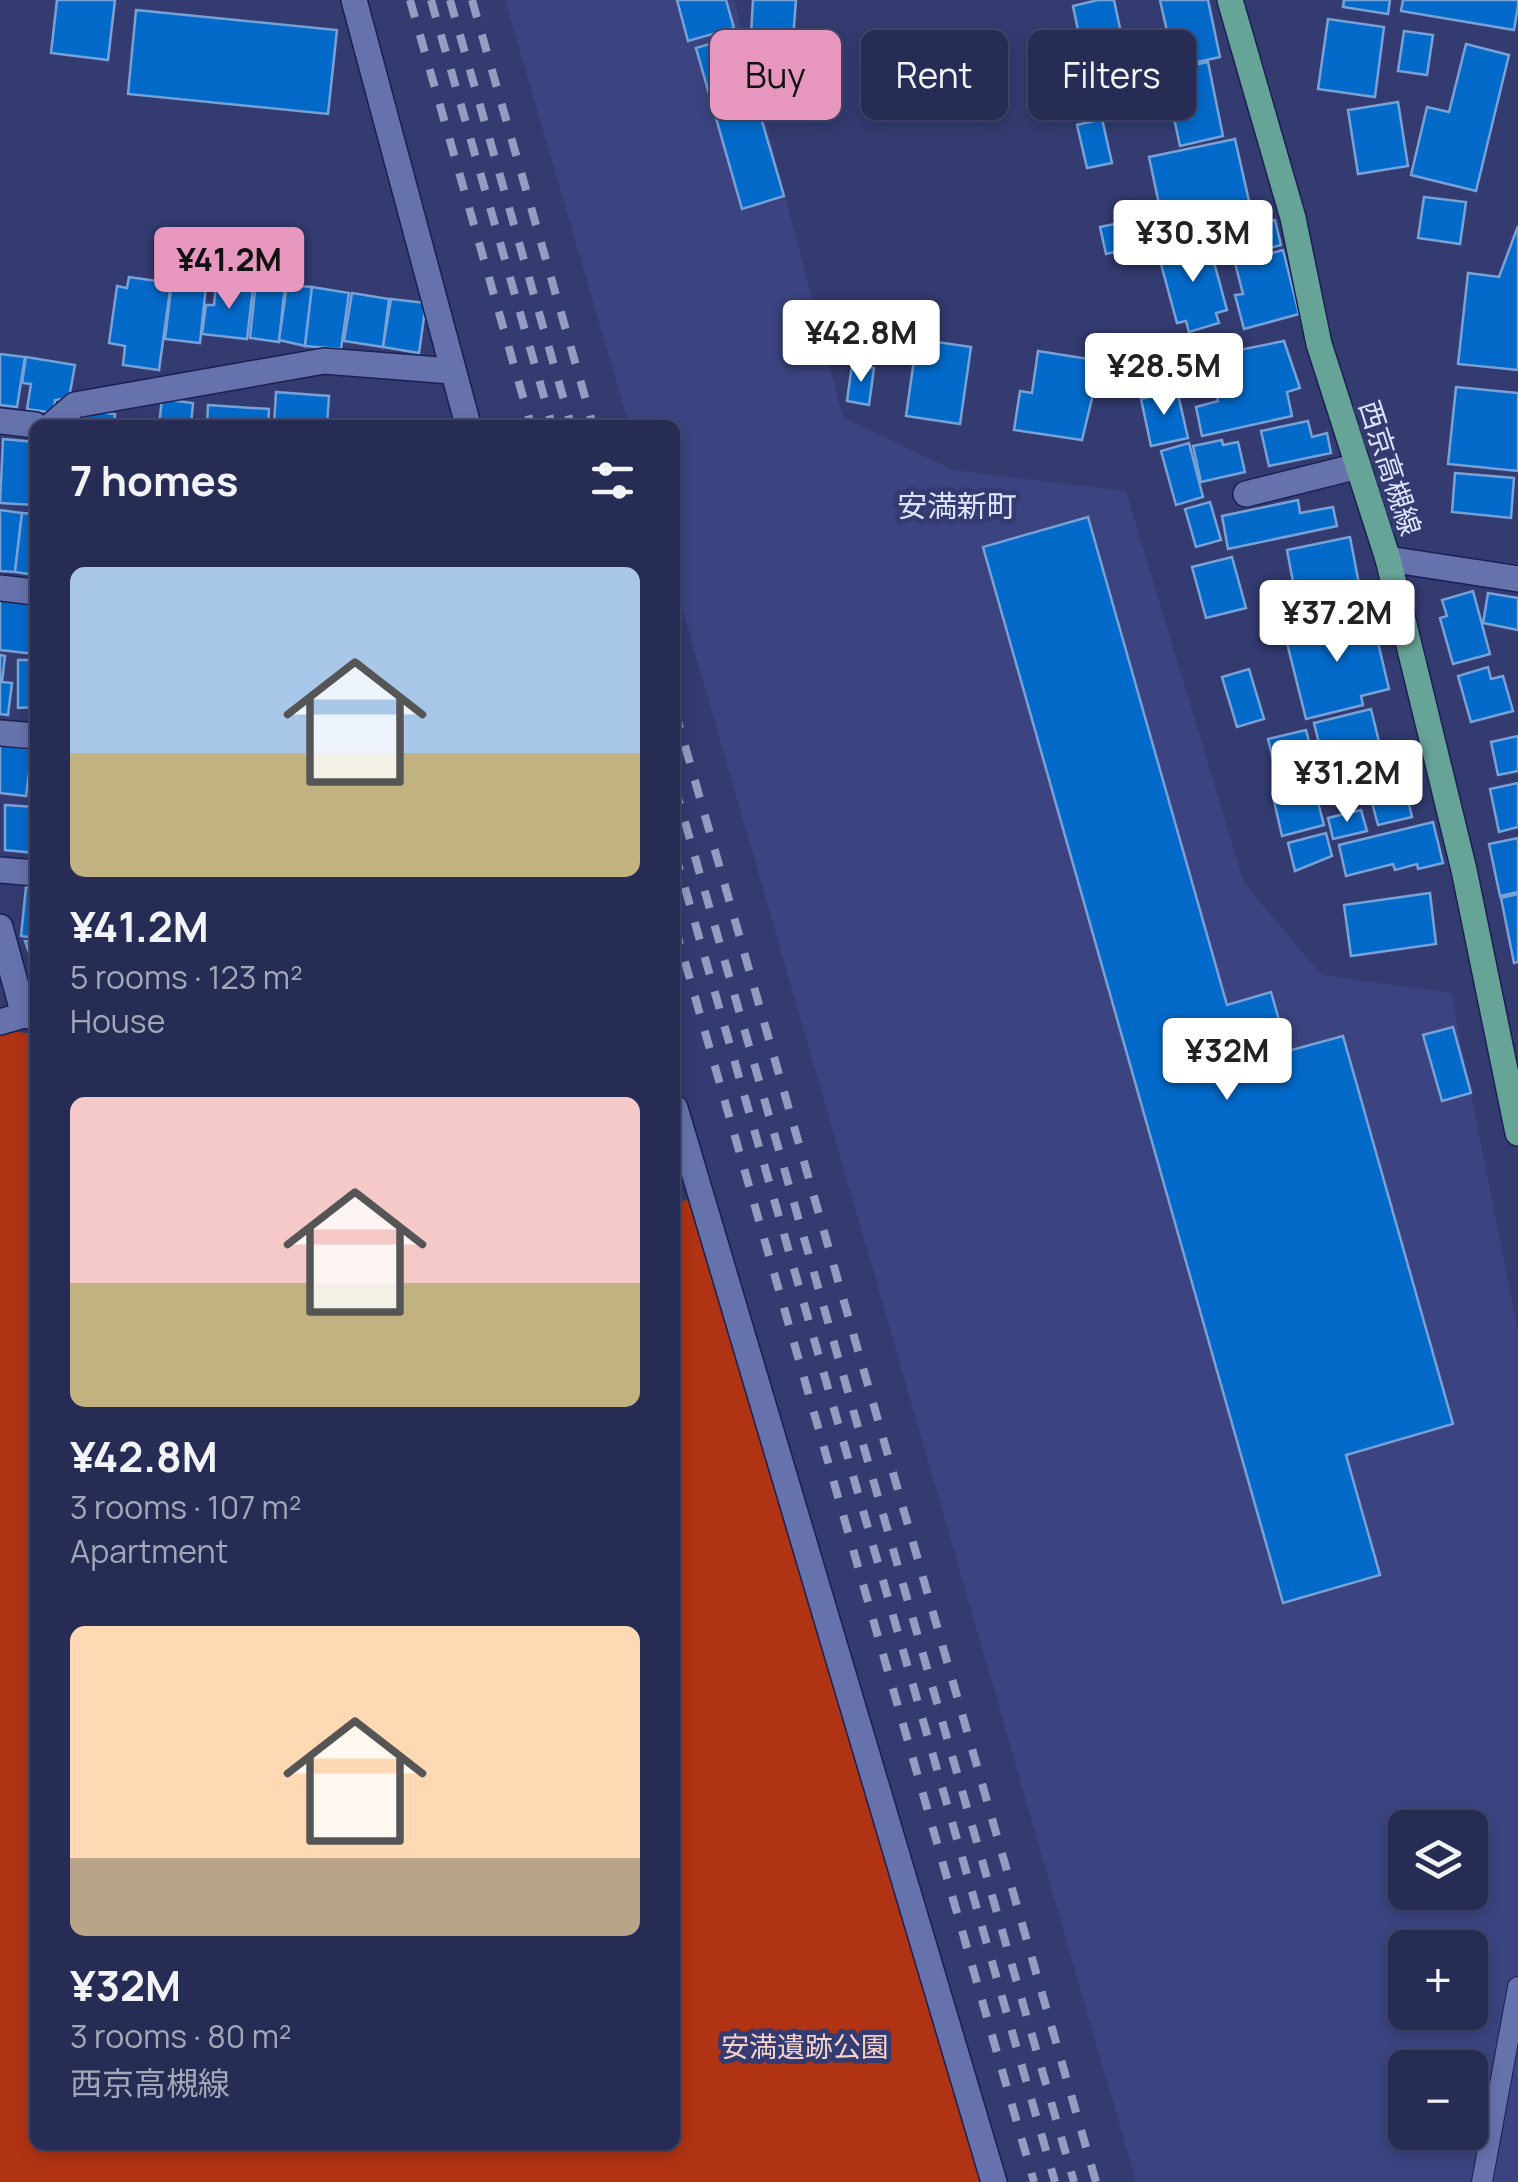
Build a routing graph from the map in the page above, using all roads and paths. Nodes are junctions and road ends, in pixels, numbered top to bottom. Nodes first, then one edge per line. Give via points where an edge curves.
1 (354, 0) edge
2 (1230, 0) edge
3 (452, 371) junction
4 (58, 420) edge
5 (467, 420) edge
6 (0, 421) edge
7 (30, 424) edge
8 (1358, 466) junction
9 (1246, 494) dead end
10 (1388, 559) junction
11 (1518, 579) edge
12 (0, 588) edge
13 (30, 591) edge
14 (0, 733) edge
15 (30, 736) edge
16 (0, 870) edge
17 (30, 873) edge
18 (0, 927) edge
19 (20, 1018) edge
20 (680, 1125) edge
21 (1518, 1131) edge
22 (1518, 1987) edge
23 (994, 2182) edge
24 (1482, 2182) edge

1 - 3 street
2 - 8 main road, 西京高槻線 via 1293,218 1319,344
3 - 4 street via 324,361 75,405
3 - 5 street
6 - 7 street
8 - 9 street
8 - 10 main road, 西京高槻線
10 - 11 street
10 - 21 main road, 西京高槻線 via 1464,870
12 - 13 street
14 - 15 street
16 - 17 street
18 - 19 street
20 - 23 street
22 - 24 lane

